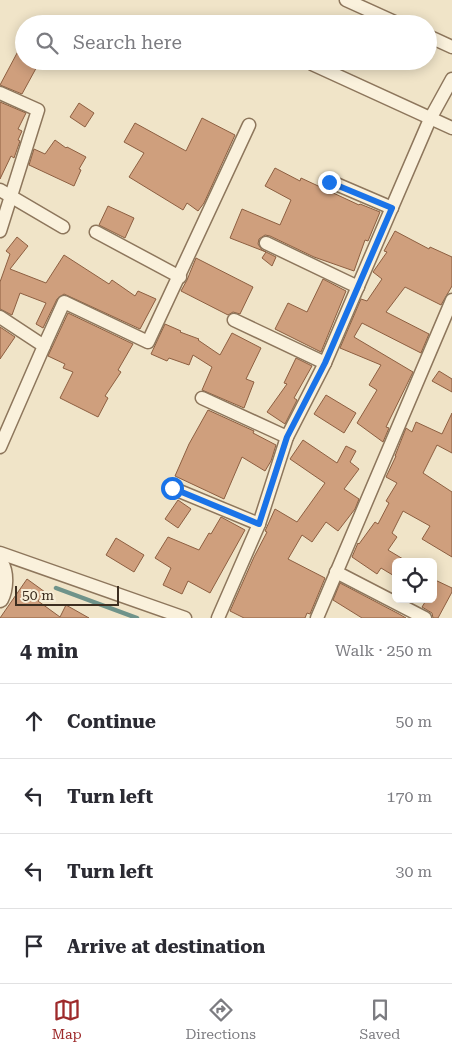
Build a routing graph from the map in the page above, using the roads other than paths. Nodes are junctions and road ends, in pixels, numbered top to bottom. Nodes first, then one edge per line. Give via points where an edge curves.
1 (346, 0) edge
2 (380, 15) edge
3 (437, 40) edge
4 (452, 47) edge
5 (325, 70) edge
6 (452, 79) edge
7 (0, 93) edge
8 (430, 118) junction
9 (249, 125) dead end
10 (452, 128) edge
11 (329, 182) dead end
12 (6, 193) edge
13 (392, 208) junction
14 (63, 227) dead end
15 (0, 231) edge
16 (96, 232) dead end
17 (266, 243) dead end
18 (180, 277) junction
19 (358, 287) junction
20 (452, 300) edge
21 (0, 317) edge
22 (234, 320) dead end
23 (44, 346) junction
24 (325, 363) junction
25 (202, 398) dead end
26 (287, 437) junction
27 (0, 447) edge
28 (172, 488) dead end
29 (259, 524) junction
30 (0, 553) edge
31 (0, 563) edge
32 (336, 572) junction
33 (0, 599) edge
34 (185, 618) edge
35 (218, 618) edge
36 (317, 618) edge
37 (425, 618) edge

1 - 2 street
3 - 4 street
5 - 8 street
6 - 8 street
7 - 12 street via 38,110
8 - 10 street
8 - 13 street
9 - 18 street
11 - 13 street
12 - 14 street
12 - 15 street
13 - 19 street
16 - 18 street
17 - 19 street
18 - 23 street via 148,342 64,302
19 - 24 street
20 - 32 street
21 - 23 street
22 - 24 street
23 - 27 street
24 - 26 street
25 - 26 street
26 - 29 street
28 - 29 street
29 - 35 street
30 - 34 street
31 - 33 street via 4,570
32 - 36 street
32 - 37 street

